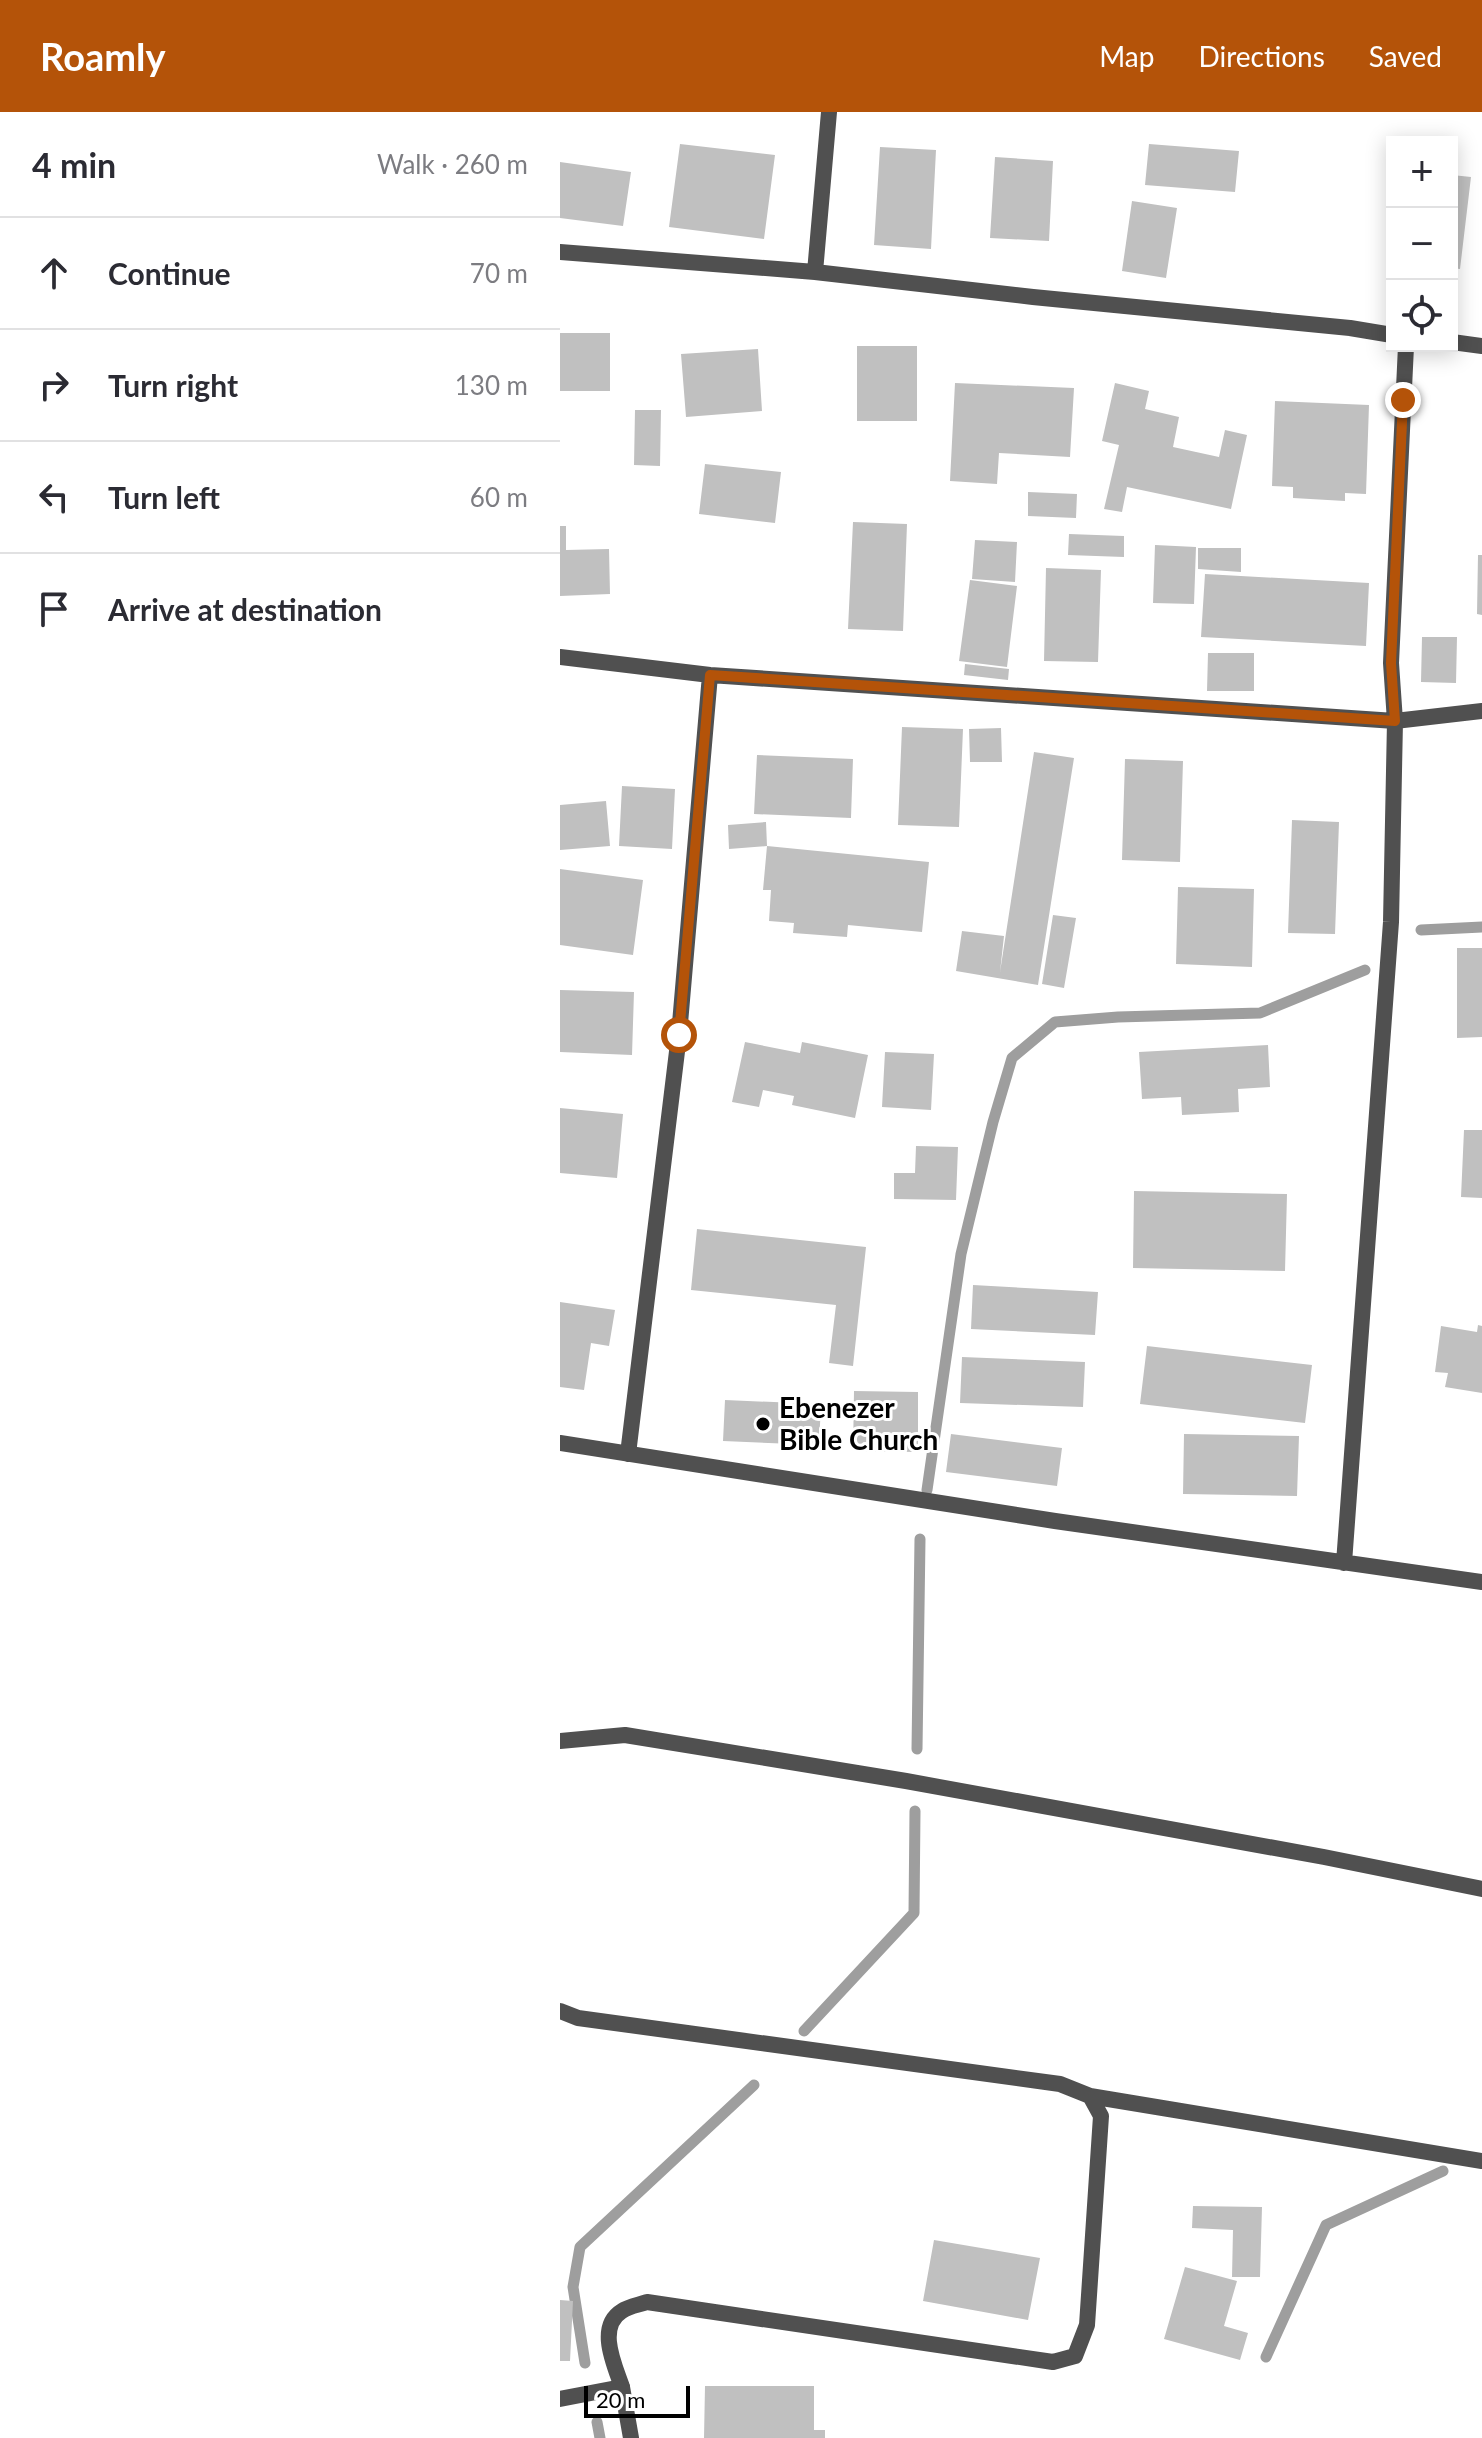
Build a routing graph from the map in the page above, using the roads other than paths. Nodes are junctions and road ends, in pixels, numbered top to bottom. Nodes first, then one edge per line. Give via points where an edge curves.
1 (829, 112) edge
2 (560, 252) edge
3 (815, 272) junction
4 (1386, 334) edge
5 (1458, 343) edge
6 (1482, 346) edge
7 (1406, 352) edge
8 (560, 657) edge
9 (710, 675) junction
10 (1482, 711) edge
11 (1395, 721) junction
12 (560, 1443) edge
13 (628, 1454) junction
14 (1344, 1563) junction
15 (1482, 1582) edge
16 (560, 1741) edge
17 (1482, 1889) edge
18 (560, 2011) edge
19 (1090, 2096) junction
20 (1482, 2161) edge
21 (622, 2387) junction
22 (560, 2399) edge
23 (631, 2438) edge

1 - 3 street
2 - 3 street
3 - 4 street
5 - 6 street
7 - 11 street via 1391,663
8 - 9 street
9 - 11 street
9 - 13 street via 679,1035
10 - 11 street
11 - 14 street via 1391,922
12 - 13 street
13 - 14 street
14 - 15 street
16 - 17 street via 625,1735 750,1755
18 - 19 street via 578,2018 1060,2084
19 - 20 street
19 - 21 street via 1101,2116 1087,2325 1075,2356 1053,2362 647,2302 621,2311 610,2324 610,2350
21 - 22 street
21 - 23 street

